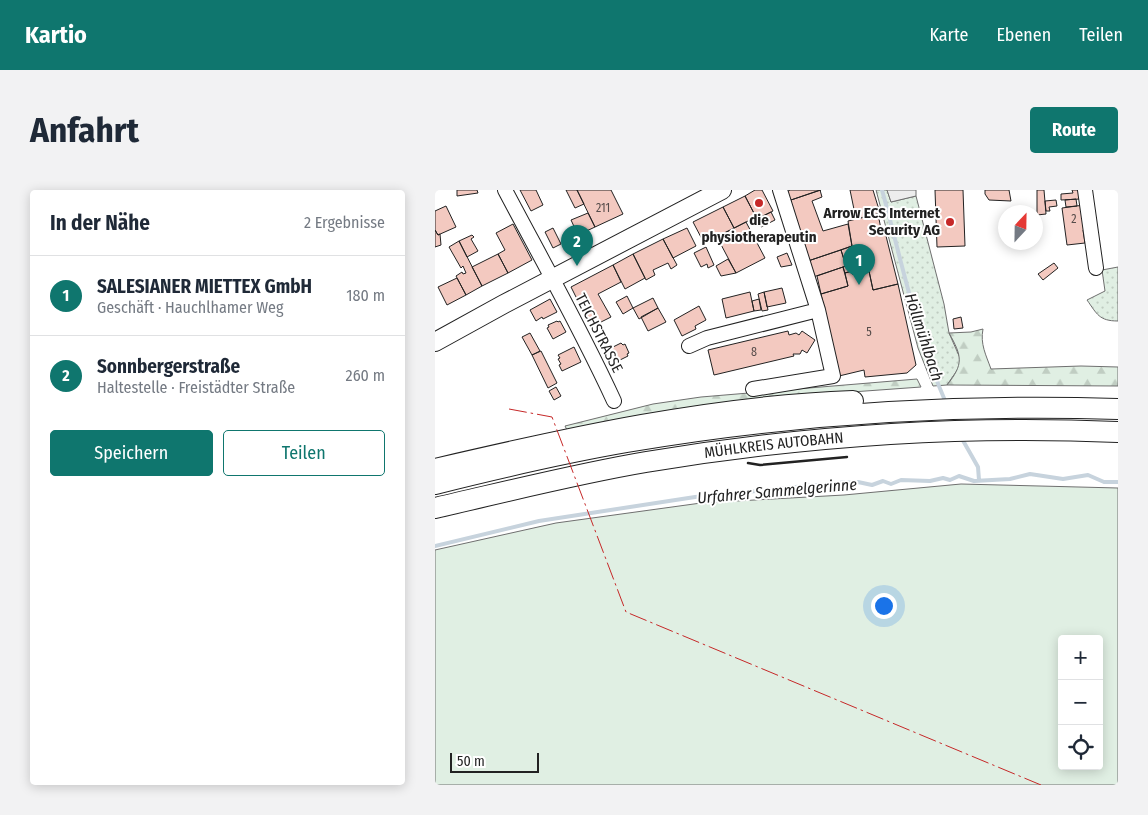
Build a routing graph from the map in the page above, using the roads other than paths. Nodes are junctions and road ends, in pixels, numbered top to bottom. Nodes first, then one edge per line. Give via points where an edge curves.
1 (505, 190) edge
2 (723, 190) edge
3 (780, 190) edge
4 (1085, 190) edge
5 (1097, 268) dead end
6 (553, 279) junction
7 (818, 310) junction
8 (435, 342) edge
9 (689, 346) dead end
10 (753, 389) dead end
11 (614, 401) dead end
12 (929, 405) junction
13 (1118, 409) edge
14 (1118, 432) edge
15 (435, 469) edge
16 (435, 484) edge
17 (435, 508) edge

1 - 6 street, TEICHSTRASSE
2 - 6 main road
3 - 7 street
4 - 5 street
6 - 8 main road
6 - 11 street, TEICHSTRASSE
7 - 9 street via 707,338
7 - 10 street via 833,376
12 - 13 highway
12 - 15 highway via 904,399 840,401 702,415 581,436
12 - 16 highway, MÜHLKREIS AUTOBAHN via 688,432 583,450
14 - 17 highway, MÜHLKREIS AUTOBAHN via 973,430 811,440 690,455 591,472

